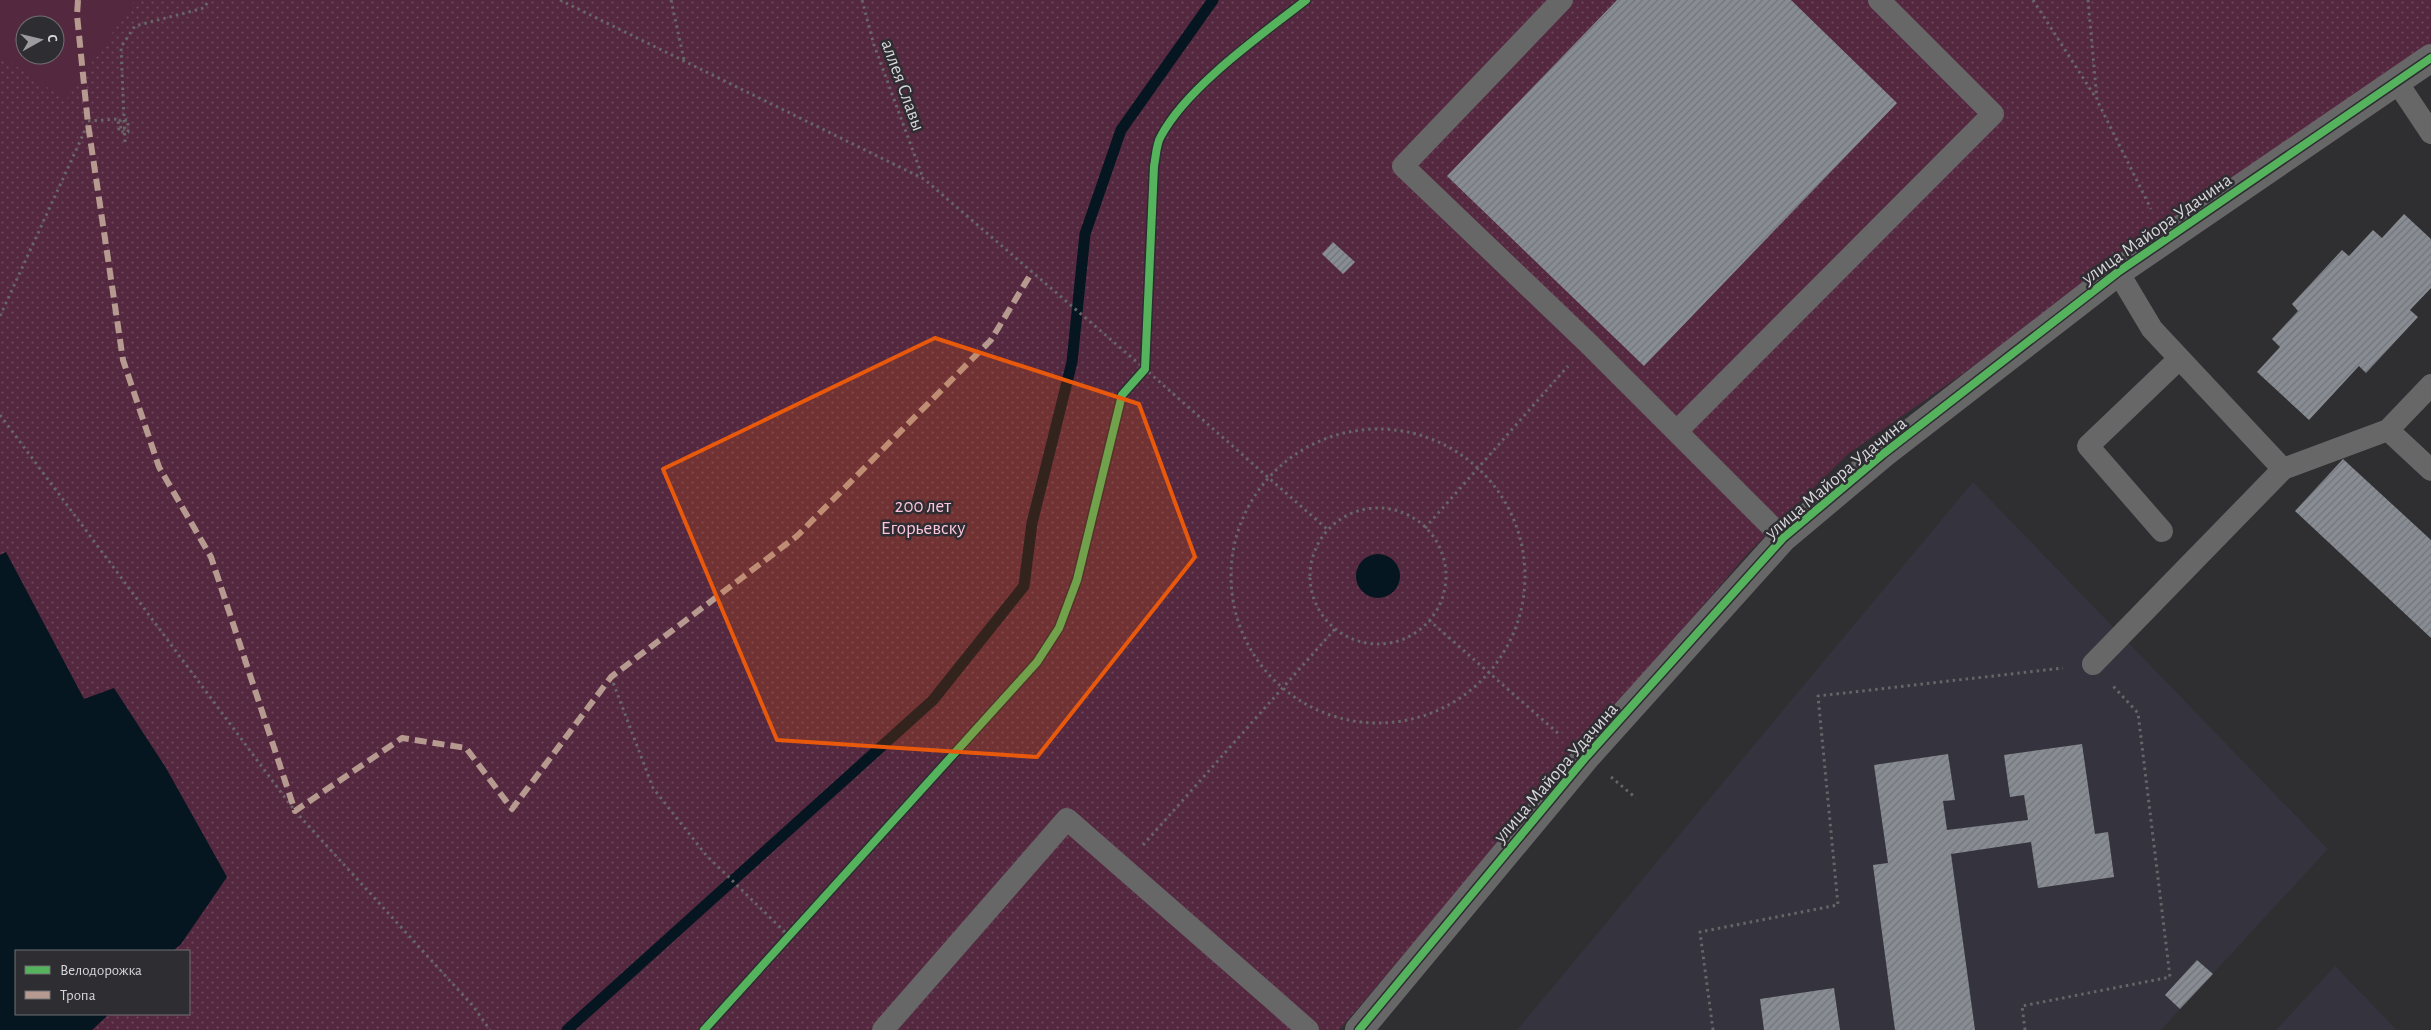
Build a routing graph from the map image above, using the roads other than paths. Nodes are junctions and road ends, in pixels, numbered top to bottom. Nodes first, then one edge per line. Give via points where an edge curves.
1 (1562, 0) edge
2 (1879, 0) edge
3 (2431, 58) edge
4 (2397, 82) junction
5 (2431, 133) edge
6 (2118, 272) junction
7 (2179, 359) junction
8 (2431, 385) edge
9 (2388, 430) junction
10 (1677, 432) junction
11 (2282, 469) junction
12 (2431, 470) edge
13 (2162, 531) dead end
14 (1783, 538) junction
15 (2093, 664) road end
16 (883, 1030) edge
17 (1308, 1030) edge
18 (1359, 1030) edge

1 - 10 lane via 1404,166
2 - 10 lane via 1993,114
3 - 4 street, улица Майора Удачина
4 - 5 lane
4 - 6 street, улица Майора Удачина
6 - 7 lane via 2152,329
6 - 14 street, улица Майора Удачина via 1882,454
7 - 11 lane
7 - 13 lane via 2088,446
8 - 9 lane
9 - 11 lane
9 - 12 lane
10 - 14 lane
11 - 15 lane
14 - 18 street, улица Майора Удачина via 1586,757
16 - 17 lane via 1068,819

